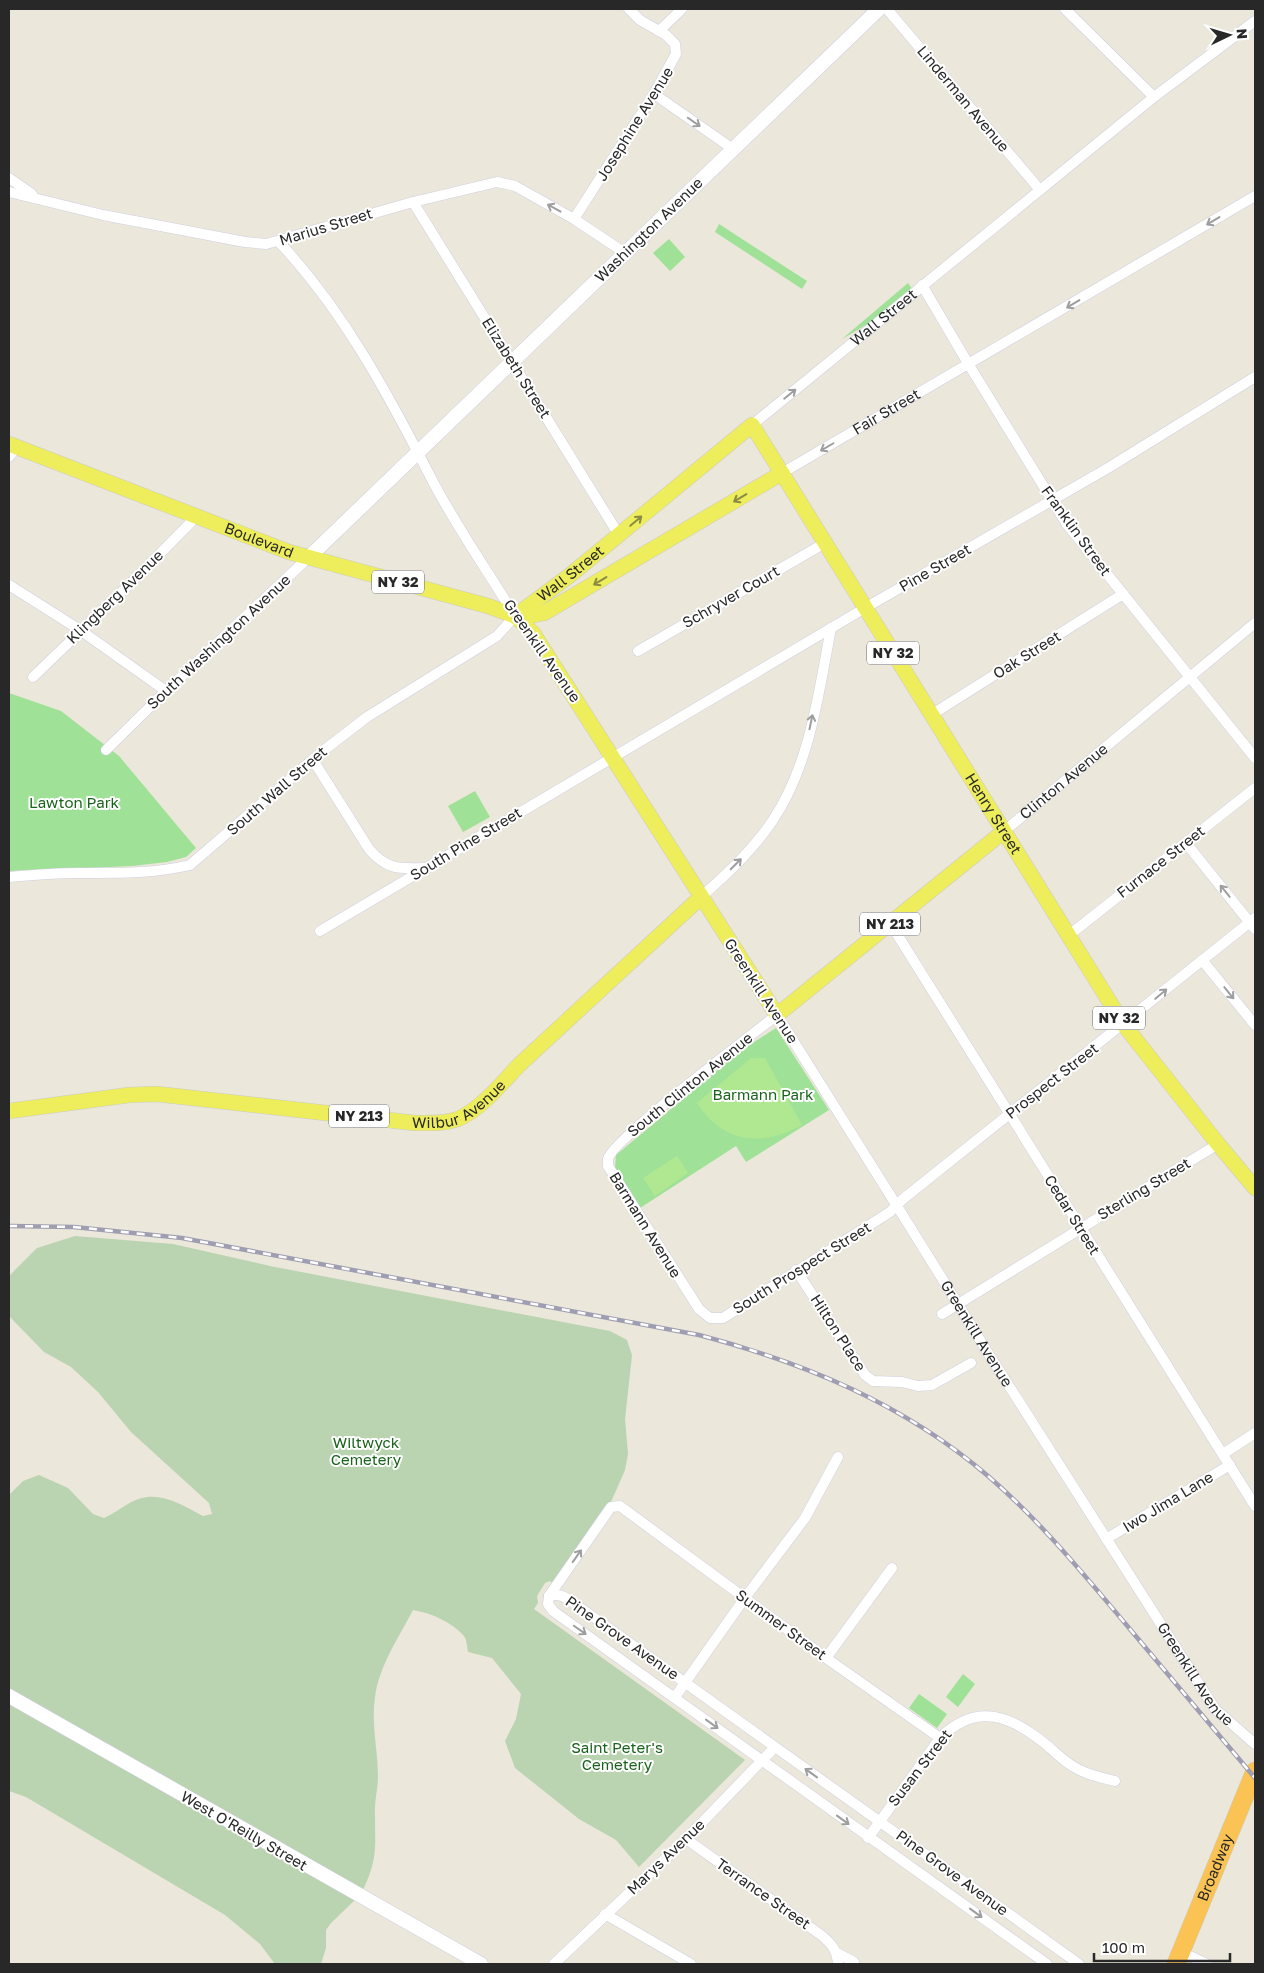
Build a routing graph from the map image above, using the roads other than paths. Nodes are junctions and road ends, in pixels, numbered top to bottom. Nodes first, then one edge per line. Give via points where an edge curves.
1 (629, 9) edge
2 (682, 9) edge
3 (879, 9) edge
4 (887, 9) edge
5 (1065, 9) edge
6 (1255, 21) edge
7 (659, 31) junction
8 (654, 94) junction
9 (1154, 97) junction
10 (733, 149) junction
11 (9, 178) edge
12 (1040, 190) junction
13 (9, 192) edge
14 (1255, 196) edge
15 (48, 202) junction
16 (413, 202) junction
17 (574, 219) junction
18 (279, 242) junction
19 (625, 253) junction
20 (922, 285) junction
21 (512, 361) junction
22 (969, 366) junction
23 (1255, 377) edge
24 (752, 424) junction
25 (11, 449) edge
26 (419, 451) junction
27 (782, 473) junction
28 (1051, 501) junction
29 (196, 516) junction
30 (619, 535) junction
31 (825, 543) junction
32 (308, 558) junction
33 (9, 585) edge
34 (1123, 594) junction
35 (865, 608) junction
36 (515, 616) junction
37 (1255, 623) edge
38 (831, 628) junction
39 (80, 630) junction
40 (638, 651) dead end
41 (34, 677) dead end
42 (1190, 678) junction
43 (166, 691) junction
44 (932, 716) junction
45 (106, 750) dead end
46 (613, 757) junction
47 (1255, 758) edge
48 (313, 760) junction
49 (1255, 788) edge
50 (1003, 832) junction
51 (1186, 843) junction
52 (426, 868) junction
53 (9, 877) edge
54 (701, 897) junction
55 (1254, 923) edge
56 (890, 924) junction
57 (320, 932) dead end
58 (1068, 936) junction
59 (1202, 960) junction
60 (777, 1016) junction
61 (1124, 1025) junction
62 (1255, 1025) edge
63 (9, 1111) edge
64 (1009, 1115) junction
65 (1218, 1144) junction
66 (608, 1159) joint
67 (1255, 1188) edge
68 (896, 1206) junction
69 (1080, 1228) junction
70 (796, 1270) junction
71 (687, 1291) joint
72 (958, 1304) junction
73 (942, 1314) dead end
74 (971, 1363) dead end
75 (1255, 1433) edge
76 (1223, 1454) junction
77 (838, 1457) dead end
78 (1230, 1466) junction
79 (1255, 1506) edge
80 (1106, 1539) junction
81 (892, 1568) dead end
82 (549, 1596) junction
83 (744, 1598) junction
84 (826, 1658) junction
85 (686, 1682) junction
86 (9, 1696) edge
87 (675, 1697) junction
88 (940, 1738) junction
89 (1252, 1741) edge
90 (775, 1747) junction
91 (763, 1761) junction
92 (1255, 1771) edge
93 (1115, 1781) dead end
94 (879, 1821) junction
95 (868, 1838) junction
96 (686, 1839) junction
97 (954, 1874) junction
98 (945, 1890) junction
99 (605, 1914) junction
100 (1041, 1937) junction
101 (1030, 1952) junction
102 (837, 1953) junction
103 (1178, 1958) edge
104 (854, 1962) dead end
105 (481, 1964) edge
106 (554, 1964) edge
107 (691, 1964) edge
108 (838, 1964) edge
109 (1047, 1964) edge
110 (1079, 1964) edge
111 (1207, 1964) edge

1 - 7 street, Josephine Avenue
2 - 7 street
3 - 10 main road, Washington Avenue
4 - 12 street, Linderman Avenue
5 - 9 street
6 - 9 street, Wall Street
7 - 8 street, Josephine Avenue via 675,44 676,54
8 -> 10 street
8 - 17 street, Josephine Avenue
9 - 12 street, Wall Street
10 - 19 main road, Washington Avenue
11 - 15 street
12 - 20 street, Wall Street
13 - 15 street, Marius Street
14 -> 22 street, Fair Street
15 - 18 street, Marius Street via 245,242
17 -> 16 street, Marius Street via 515,186 497,182
16 - 18 street, Marius Street via 317,228
16 - 21 street, Elizabeth Street
17 - 19 street, Marius Street
18 - 26 street, Greenkill Avenue via 312,279 349,332
19 - 21 main road, Washington Avenue
20 - 22 street, Franklin Street
24 -> 20 street, Wall Street
21 - 26 main road, Washington Avenue
21 - 30 street, Elizabeth Street
22 -> 27 street, Fair Street
22 - 28 street, Franklin Street
23 - 28 street, Pine Street
24 - 27 main road, Henry Street / NY 32
30 -> 24 main road, Wall Street
25 - 29 main road, Boulevard / NY 32
26 - 32 main road, South Washington Avenue
26 - 36 street, Greenkill Avenue via 430,477
27 - 31 main road, Henry Street / NY 32
27 -> 36 main road, Fair Street / NY 32 via 544,613
28 - 34 street, Franklin Street
28 - 35 street, Pine Street
29 - 32 main road, Boulevard / NY 32
29 - 39 street, Klingberg Avenue via 139,576
30 - 36 main road, Wall Street
31 - 35 main road, Henry Street / NY 32
31 - 40 street, Schryver Court
32 - 36 main road, Boulevard / NY 32 via 491,606
32 - 43 street, South Washington Avenue
33 - 39 street
34 - 42 street, Franklin Street
34 - 44 street, Oak Street
35 - 38 street, Pine Street
35 - 44 main road, Henry Street / NY 32
36 - 46 main road, Greenkill Avenue via 533,633
36 - 48 street, South Wall Street via 497,636 367,717
37 - 42 street, Clinton Avenue
38 - 46 street, Pine Street
54 -> 38 street via 755,844 785,798 806,745
39 - 41 street, Klingberg Avenue
39 - 43 street
42 - 47 street, Franklin Street
42 - 50 street, Clinton Avenue
43 - 45 street, South Washington Avenue
44 - 50 main road, Henry Street / NY 32
46 - 52 street, South Pine Street
46 - 54 main road, Greenkill Avenue
48 - 52 street via 379,861 389,866
48 - 53 street, South Wall Street via 190,864 137,874
49 - 51 street, Furnace Street
50 - 56 main road, Clinton Avenue / NY 213
50 - 58 main road, Henry Street / NY 32
55 -> 51 street
51 - 58 street, Furnace Street
52 - 57 street, South Pine Street
54 - 60 main road, Greenkill Avenue
54 - 63 main road, Wilbur Avenue / NY 213 via 472,1110 458,1118 441,1123 415,1123 158,1094
55 - 59 street, Prospect Street
56 - 60 main road, Clinton Avenue / NY 213
56 - 64 street, Cedar Street
58 - 61 main road, Henry Street / NY 32
61 -> 59 street, Prospect Street
59 -> 62 street
60 - 66 street, South Clinton Avenue via 709,1067 622,1141
60 - 68 street, Greenkill Avenue
61 - 64 street, Prospect Street
61 - 65 main road, Henry Street / NY 32
64 - 68 street, Prospect Street
64 - 69 street, Cedar Street
65 - 67 main road, Henry Street / NY 32
65 - 69 street, Sterling Street
66 - 71 street, Barmann Avenue via 608,1166
68 - 70 street, South Prospect Street via 879,1220
68 - 72 street, Greenkill Avenue
69 - 72 street, Sterling Street
69 - 76 street, Cedar Street
70 - 71 street, South Prospect Street via 720,1319 710,1318 699,1310
70 - 74 street, Hilton Place via 865,1375 873,1381 932,1385
72 - 73 street, Sterling Street
72 - 80 street, Greenkill Avenue
75 - 76 street
76 - 78 street, Cedar Street
77 - 83 street via 805,1518
78 - 79 street, Cedar Street
78 - 80 street, Iwo Jima Lane
80 - 89 street, Greenkill Avenue via 1216,1709
81 - 84 street
82 -> 83 street, Summer Street via 611,1507 617,1505
82 - 85 street, Pine Grove Avenue via 563,1596
82 -> 87 street, Pine Grove Avenue via 548,1604 553,1611
83 - 84 street, Summer Street
83 - 85 street
84 - 88 street, Summer Street
85 - 87 street
85 - 90 street, Pine Grove Avenue
86 - 105 main road, West O'Reilly Street
87 -> 91 street, Pine Grove Avenue
88 - 93 street, Susan Street via 966,1719 983,1715 1002,1717 1018,1724 1081,1771
88 - 94 street, Susan Street
90 - 91 street, Marys Avenue
94 -> 90 street, Pine Grove Avenue
91 -> 95 street, Pine Grove Avenue
91 - 96 street, Marys Avenue
92 - 103 highway, Broadway
94 - 95 street, Susan Street
94 - 97 street, Pine Grove Avenue
95 - 98 street, Pine Grove Avenue
96 - 99 street, Marys Avenue
96 - 102 street, Terrance Street via 822,1935
97 - 98 street
97 - 100 street, Pine Grove Avenue
98 -> 101 street, Pine Grove Avenue
99 - 106 street, Marys Avenue
99 - 107 street
100 - 101 street
100 - 110 street, Pine Grove Avenue
101 - 109 street, Pine Grove Avenue
102 - 104 street
102 - 108 street
103 - 111 street

